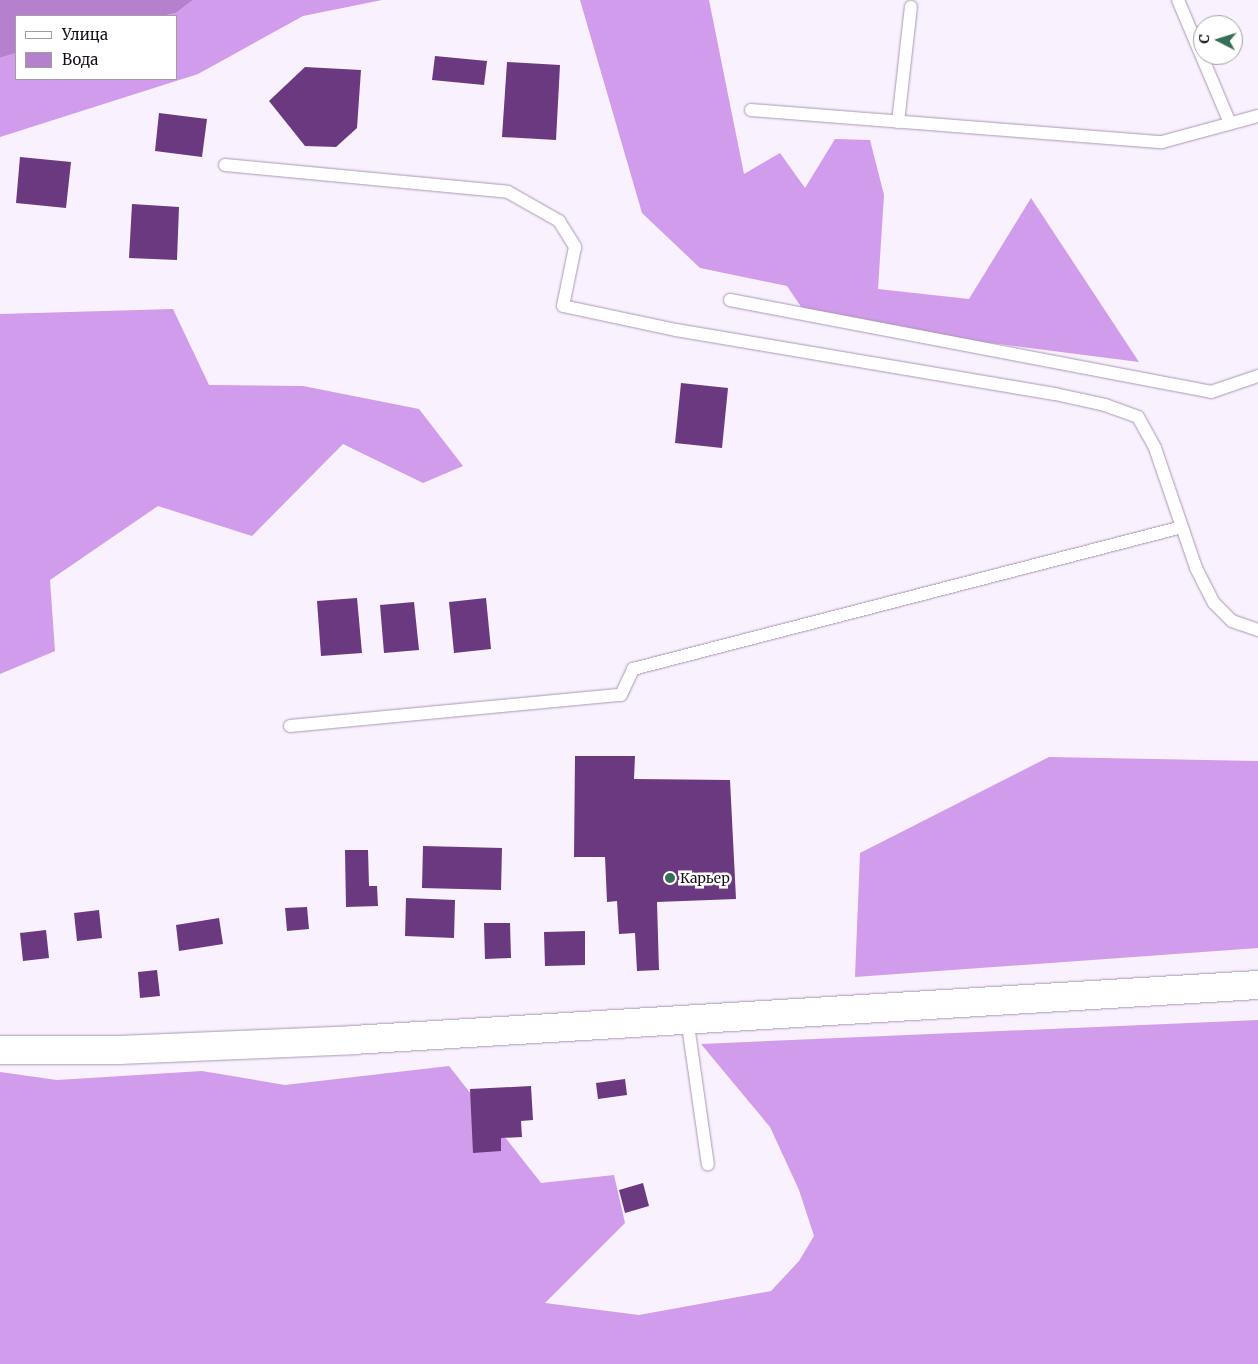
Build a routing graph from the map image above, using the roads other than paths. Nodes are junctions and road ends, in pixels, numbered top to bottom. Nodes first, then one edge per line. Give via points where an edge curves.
1 (1178, 0) edge
2 (911, 7) dead end
3 (751, 110) dead end
4 (1258, 116) edge
5 (898, 122) junction
6 (1230, 123) junction
7 (225, 165) dead end
8 (730, 300) dead end
9 (1258, 376) edge
10 (1182, 528) junction
11 (1258, 630) edge
12 (290, 726) dead end
13 (1258, 985) edge
14 (687, 1018) junction
15 (0, 1050) edge
16 (708, 1165) dead end

1 - 6 lane
2 - 5 lane
3 - 5 lane
4 - 6 lane
5 - 6 lane via 1162,142
7 - 10 lane via 508,192 559,221 576,247 563,306 676,330 1055,394 1105,405 1138,417 1156,448
8 - 9 lane via 1211,392
10 - 11 lane via 1196,568 1214,603 1232,621
10 - 12 lane via 632,669 620,695
13 - 14 main road
14 - 15 main road via 265,1044 119,1050
14 - 16 lane

